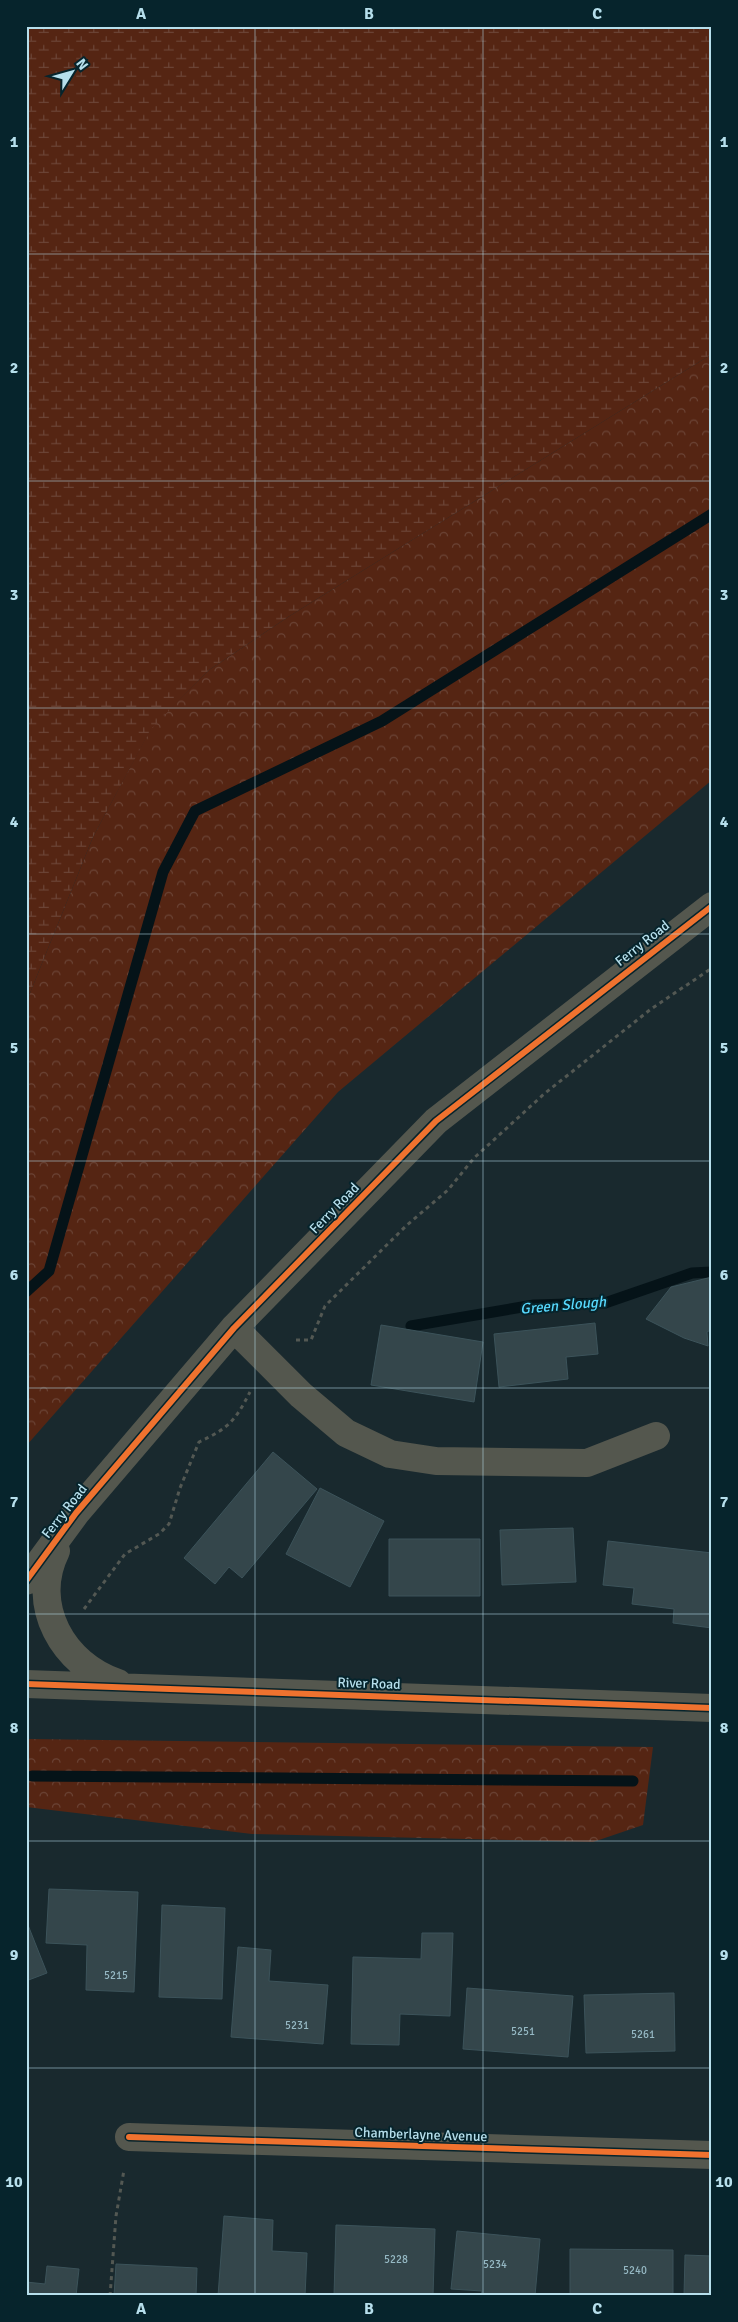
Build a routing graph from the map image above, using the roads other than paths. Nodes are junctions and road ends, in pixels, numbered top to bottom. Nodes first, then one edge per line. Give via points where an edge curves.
1 (712, 906) edge
2 (234, 1328) junction
3 (656, 1436) dead end
4 (76, 1513) junction
5 (26, 1581) edge
6 (26, 1684) edge
7 (131, 1687) junction
8 (712, 1708) edge
9 (129, 2137) road end
10 (712, 2155) edge

1 - 2 street, Ferry Road via 436,1121
2 - 3 street via 346,1434 390,1454 436,1461 587,1463
2 - 4 street, Ferry Road
4 - 5 street, Ferry Road
4 - 7 street via 52,1559 45,1588 51,1625 77,1661 100,1677
6 - 7 street, River Road
7 - 8 street, River Road
9 - 10 street, Chamberlayne Avenue

